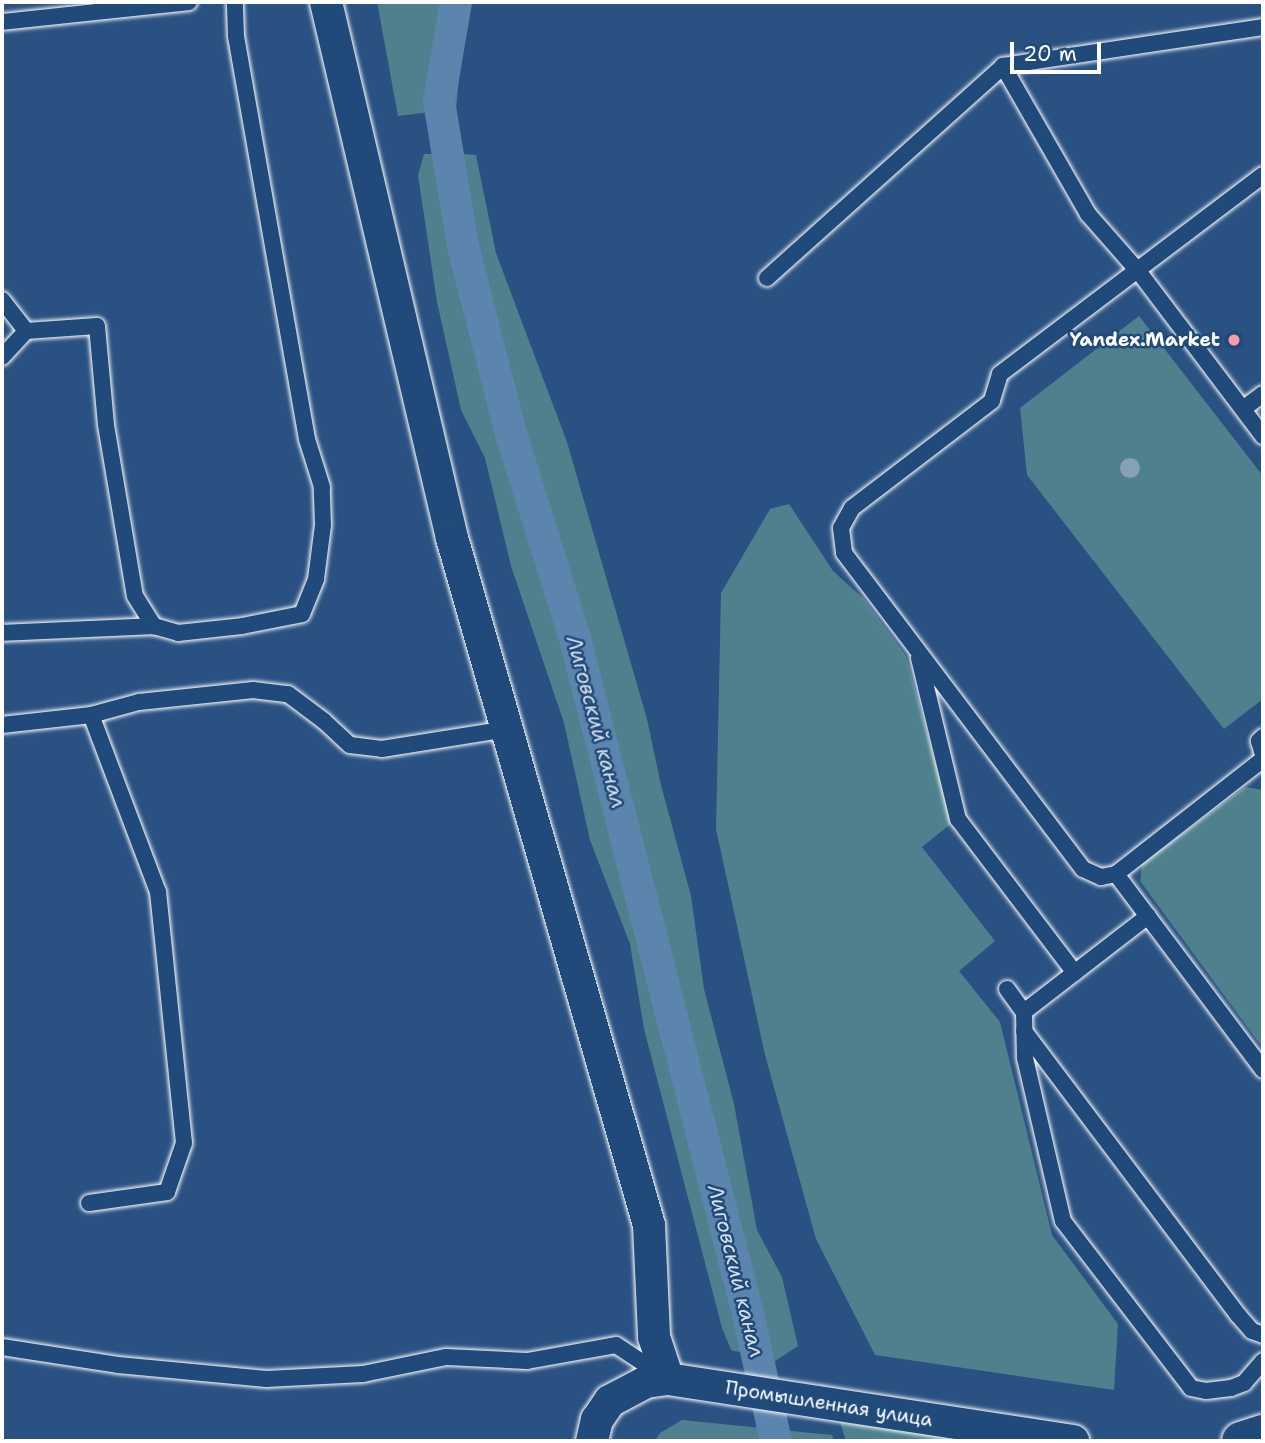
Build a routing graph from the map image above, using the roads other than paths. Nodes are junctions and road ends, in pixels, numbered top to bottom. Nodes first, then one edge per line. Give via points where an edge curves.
1 (189, 2) edge
2 (235, 2) edge
3 (326, 2) edge
4 (2, 22) edge
5 (1263, 27) edge
6 (1003, 66) junction
7 (1263, 175) edge
8 (1139, 272) junction
9 (767, 278) dead end
10 (2, 300) edge
11 (26, 331) junction
12 (2, 357) edge
13 (1263, 394) edge
14 (1243, 409) junction
15 (1263, 436) edge
16 (154, 626) junction
17 (2, 634) edge
18 (917, 652) junction
19 (91, 715) junction
20 (2, 725) edge
21 (507, 729) junction
22 (1263, 737) edge
23 (1263, 757) edge
24 (1116, 874) junction
25 (1148, 916) junction
26 (1075, 973) junction
27 (1006, 989) dead end
28 (1024, 1012) junction
29 (1024, 1031) junction
30 (1263, 1070) edge
31 (89, 1203) dead end
32 (1263, 1335) edge
33 (2, 1348) edge
34 (1263, 1362) edge
35 (668, 1379) junction
36 (1263, 1434) edge
37 (592, 1441) edge
38 (1073, 1441) edge
39 (1240, 1441) edge

1 - 4 lane
2 - 16 lane via 236,36 307,439 322,487 316,579 302,614 178,633
3 - 21 street via 452,538
5 - 6 lane
6 - 8 lane via 1088,214
6 - 9 lane
7 - 8 lane
8 - 14 lane
8 - 18 lane via 1000,374 992,401 852,508 841,528 844,553
10 - 11 lane
11 - 12 lane
11 - 16 lane via 97,326 106,425 135,596
13 - 14 lane
14 - 15 lane
16 - 17 lane
18 - 24 lane via 1083,869 1101,877
18 - 26 lane via 958,818
19 - 20 lane
19 - 21 lane via 139,702 253,690 288,694 350,745 382,749
19 - 31 lane via 159,892 184,1143 167,1192
21 - 35 street via 649,1225 654,1337
22 - 23 lane via 1259,741
23 - 24 lane
24 - 25 lane
25 - 26 lane
25 - 30 lane
26 - 28 lane
27 - 28 lane
28 - 29 lane
29 - 32 lane via 1238,1315 1252,1331
29 - 34 lane via 1025,1058 1063,1221 1191,1388 1231,1388 1244,1383
33 - 35 lane via 266,1379 363,1374 446,1357 527,1360 616,1345
35 - 37 street via 646,1382 610,1401 597,1420
35 - 38 street, Промышленная улица
36 - 39 street

